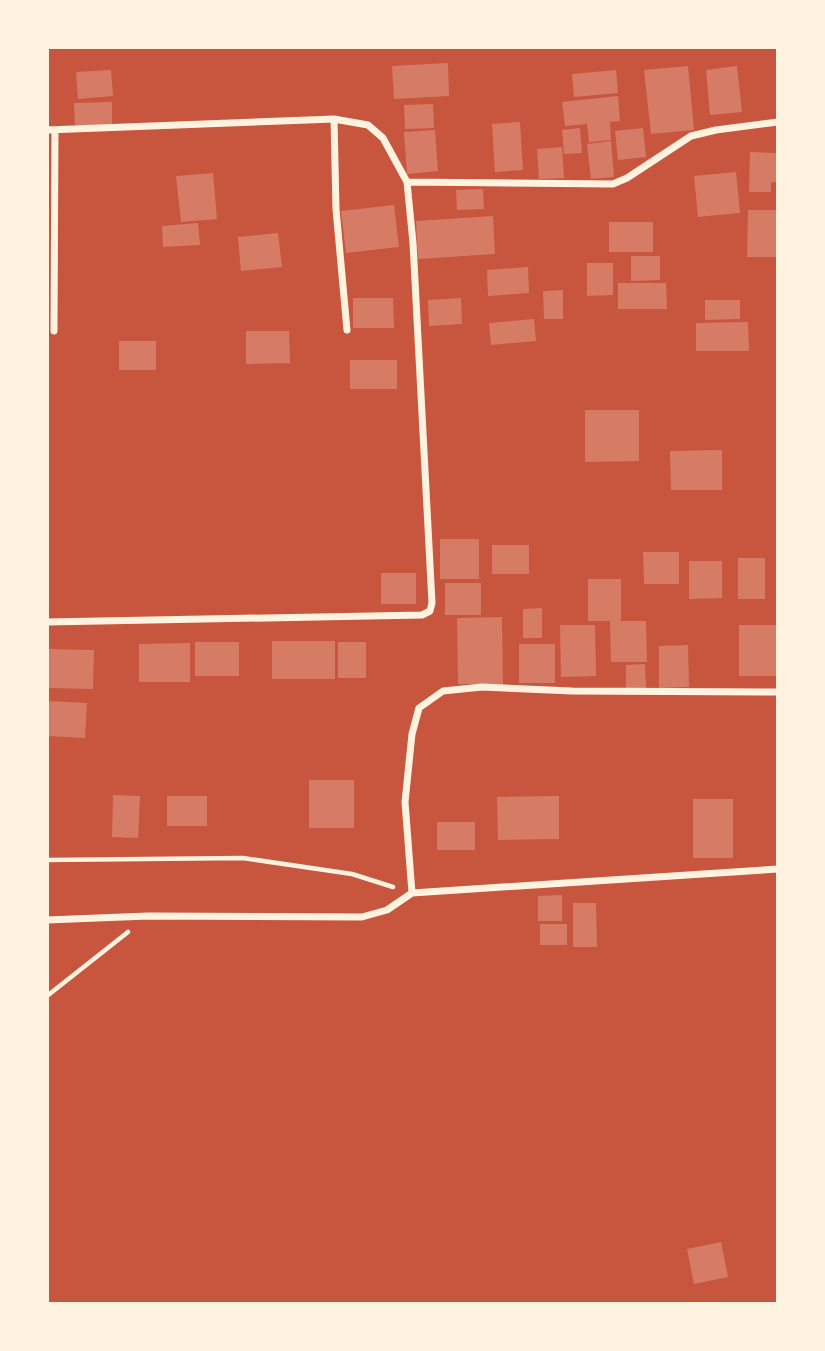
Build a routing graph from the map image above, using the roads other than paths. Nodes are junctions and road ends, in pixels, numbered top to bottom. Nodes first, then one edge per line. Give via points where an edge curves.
1 (334, 119) junction
2 (778, 122) edge
3 (51, 130) edge
4 (407, 181) junction
5 (347, 330) dead end
6 (54, 331) dead end
7 (47, 622) edge
8 (778, 692) edge
9 (778, 869) edge
10 (412, 893) junction
11 (47, 920) edge

1 - 3 street
1 - 4 street via 368,125 383,138
1 - 5 street via 336,209
2 - 4 street via 691,136 613,184
3 - 6 street
4 - 7 street via 430,611 422,615
8 - 10 street via 482,687 443,691 419,708 412,734 405,802
9 - 10 street
10 - 11 street via 387,910 362,917

